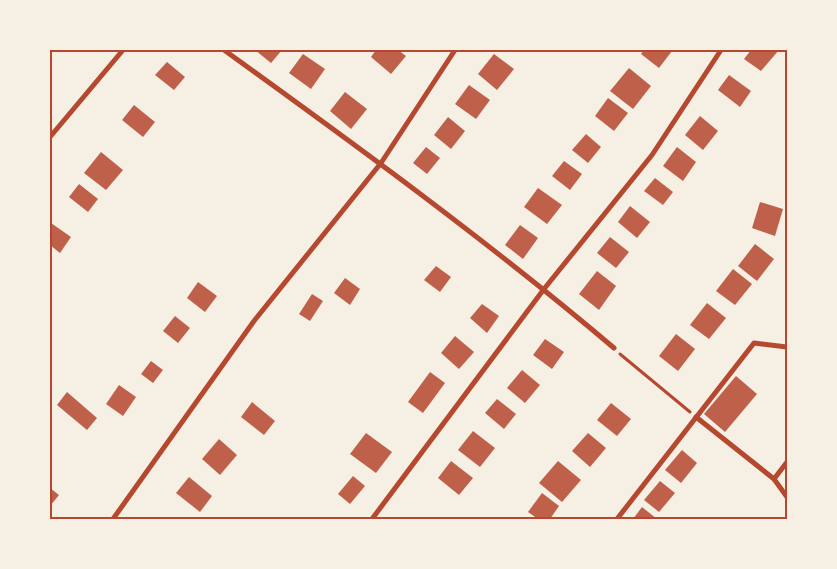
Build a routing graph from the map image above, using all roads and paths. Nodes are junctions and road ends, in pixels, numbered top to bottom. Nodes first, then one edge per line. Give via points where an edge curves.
1 (124, 50) edge
2 (224, 50) edge
3 (455, 50) edge
4 (721, 50) edge
5 (50, 136) edge
6 (381, 163) junction
7 (544, 290) junction
8 (787, 347) edge
9 (614, 348) joint
10 (696, 418) junction
11 (787, 462) edge
12 (774, 479) junction
13 (787, 497) edge
14 (113, 519) edge
15 (372, 519) edge
16 (617, 519) edge

1 - 5 street
2 - 6 street
3 - 6 street
4 - 7 street via 652,155
6 - 7 street
6 - 14 street via 254,321
7 - 9 street
7 - 15 street
8 - 10 street via 754,343
9 - 10 path
10 - 12 street
10 - 16 street
11 - 12 street
12 - 13 street

